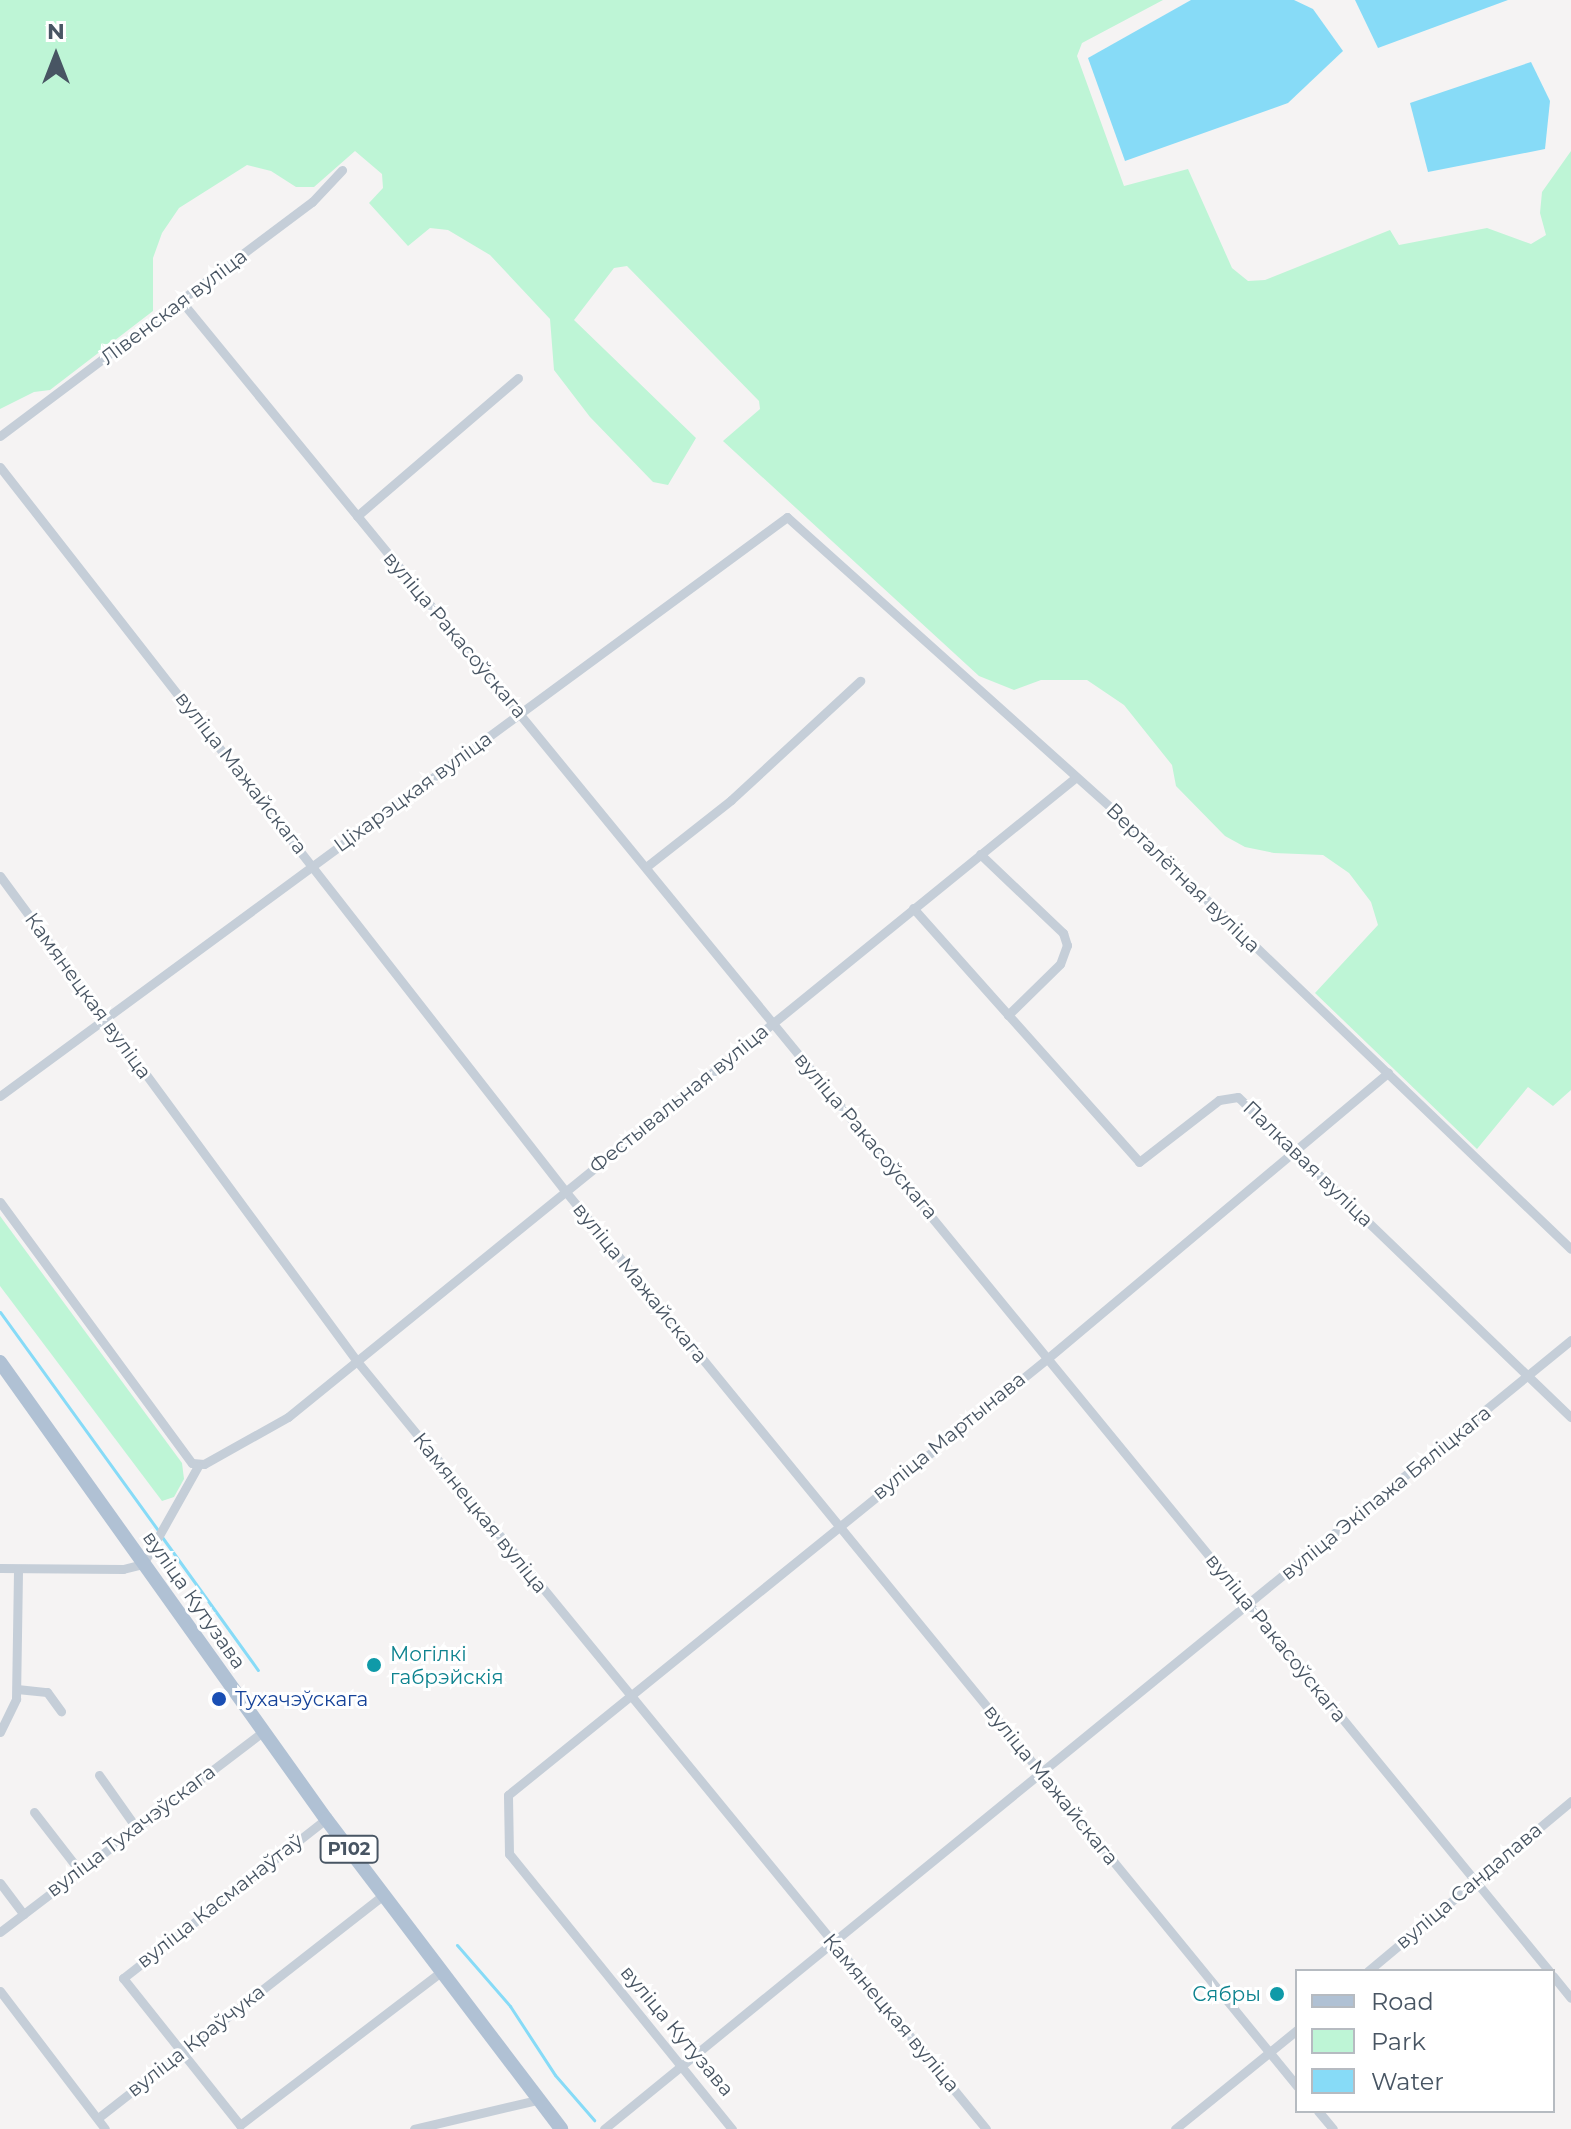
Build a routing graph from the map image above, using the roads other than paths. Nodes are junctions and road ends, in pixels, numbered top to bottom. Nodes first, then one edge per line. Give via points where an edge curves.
1 (342, 170) dead end
2 (182, 302) junction
3 (518, 378) dead end
4 (0, 436) edge
5 (0, 467) edge
6 (357, 516) junction
7 (787, 517) joint
8 (860, 681) dead end
9 (520, 713) junction
10 (1076, 777) junction
11 (980, 854) junction
12 (314, 865) junction
13 (646, 867) junction
14 (0, 876) edge
15 (913, 908) junction
16 (1008, 1015) junction
17 (105, 1019) junction
18 (771, 1024) junction
19 (1388, 1073) junction
20 (0, 1096) edge
21 (1294, 1151) junction
22 (566, 1192) junction
23 (0, 1202) edge
24 (1571, 1249) edge
25 (1571, 1340) edge
26 (1048, 1358) junction
27 (356, 1360) junction
28 (0, 1362) edge
29 (1528, 1376) junction
30 (1571, 1417) edge
31 (195, 1465) junction
32 (839, 1524) junction
33 (143, 1564) junction
34 (0, 1568) edge
35 (18, 1569) junction
36 (1248, 1605) junction
37 (17, 1689) junction
38 (629, 1696) junction
39 (61, 1711) dead end
40 (5, 1717) edge
41 (0, 1732) edge
42 (263, 1732) junction
43 (1042, 1773) junction
44 (99, 1775) dead end
45 (508, 1795) joint
46 (1571, 1801) edge
47 (34, 1812) dead end
48 (326, 1819) junction
49 (135, 1826) junction
50 (79, 1870) junction
51 (1476, 1881) junction
52 (0, 1883) edge
53 (383, 1895) junction
54 (23, 1914) junction
55 (0, 1932) edge
56 (834, 1946) junction
57 (1370, 1969) edge
58 (1548, 1969) edge
59 (441, 1972) junction
60 (1555, 1978) edge
61 (0, 1991) edge
62 (1571, 1998) edge
63 (1295, 2032) edge
64 (180, 2052) junction
65 (1270, 2053) junction
66 (683, 2068) junction
67 (1295, 2084) edge
68 (537, 2100) junction
69 (1320, 2113) edge
70 (98, 2118) junction
71 (105, 2129) edge
72 (414, 2129) edge
73 (561, 2129) edge
74 (604, 2129) edge
75 (732, 2129) edge
76 (986, 2129) edge
77 (1175, 2129) edge
78 (1333, 2129) edge

1 - 2 street, Лівенская вуліца via 312,202
2 - 4 street, Лівенская вуліца
2 - 6 street, вуліца Ракасоўскага
3 - 6 street
5 - 12 street, вуліца Мажайскага
6 - 9 street, вуліца Ракасоўскага
7 - 9 street, Ціхарэцкая вуліца
7 - 10 street, Верталётная вуліца
8 - 13 street via 731,800
9 - 12 street, Ціхарэцкая вуліца
9 - 13 street, вуліца Ракасоўскага
10 - 11 street, Фестывальная вуліца
10 - 19 street, Верталётная вуліца
11 - 15 street, Фестывальная вуліца
11 - 16 street via 1063,933 1067,945 1060,964
12 - 17 street, Ціхарэцкая вуліца
12 - 22 street, вуліца Мажайскага
13 - 18 street, вуліца Ракасоўскага
14 - 17 street, Камянецкая вуліца
15 - 16 street, Палкавая вуліца
15 - 18 street, Фестывальная вуліца
16 - 21 street, Палкавая вуліца via 1139,1162 1229,1097 1249,1105
17 - 20 street, Ціхарэцкая вуліца
17 - 27 street, Камянецкая вуліца
18 - 22 street, Фестывальная вуліца
18 - 26 street, вуліца Ракасоўскага
19 - 21 street, вуліца Мартынава
19 - 24 street, Верталётная вуліца
21 - 26 street, вуліца Мартынава
21 - 29 street, Палкавая вуліца
22 - 27 street, Фестывальная вуліца
22 - 32 street, вуліца Мажайскага
23 - 31 street
25 - 29 street, вуліца Экіпажа Бяліцкага
26 - 32 street, вуліца Мартынава
26 - 36 street, вуліца Ракасоўскага
27 - 31 street, Фестывальная вуліца via 288,1417
27 - 38 street, Камянецкая вуліца
28 - 33 main road, вуліца Кутузава / Р102
29 - 30 street, Палкавая вуліца
29 - 36 street, вуліца Экіпажа Бяліцкага
31 - 33 street
32 - 38 street, вуліца Мартынава
32 - 43 street, вуліца Мажайскага
33 - 35 street via 123,1569
33 - 42 main road, вуліца Кутузава / Р102
34 - 35 street
35 - 37 street
36 - 43 street, вуліца Экіпажа Бяліцкага
36 - 51 street, вуліца Ракасоўскага
37 - 39 street via 47,1692
37 - 40 street
38 - 45 street, вуліца Мартынава
38 - 56 street, Камянецкая вуліца
40 - 41 street
42 - 48 main road, вуліца Кутузава / Р102
42 - 49 street, вуліца Тухачэўскага
43 - 56 street, вуліца Экіпажа Бяліцкага
43 - 65 street, вуліца Мажайскага
44 - 49 street
45 - 66 street, вуліца Кутузава via 509,1854
46 - 51 street, вуліца Сандалава
47 - 50 street
48 - 53 main road, вуліца Кутузава / Р102
48 - 64 street, вуліца Касманаўтаў via 123,1978
49 - 50 street, вуліца Тухачэўскага
50 - 54 street, вуліца Тухачэўскага
51 - 57 street, вуліца Сандалава
51 - 58 street, вуліца Ракасоўскага
52 - 54 street
53 - 59 main road, вуліца Кутузава / Р102
53 - 64 street, вуліца Краўчука
54 - 55 street, вуліца Тухачэўскага
56 - 66 street, вуліца Экіпажа Бяліцкага
56 - 76 street, Камянецкая вуліца
59 - 64 street, вуліца Касманаўтаў via 240,2125
59 - 68 main road, вуліца Кутузава / Р102
60 - 62 street, вуліца Ракасоўскага
61 - 70 street
63 - 65 street
64 - 70 street, вуліца Краўчука
65 - 67 street, вуліца Мажайскага
65 - 77 street
66 - 74 street, вуліца Экіпажа Бяліцкага
66 - 75 street, вуліца Кутузава
68 - 72 street
68 - 73 main road, вуліца Кутузава / Р102
69 - 78 street
70 - 71 street

